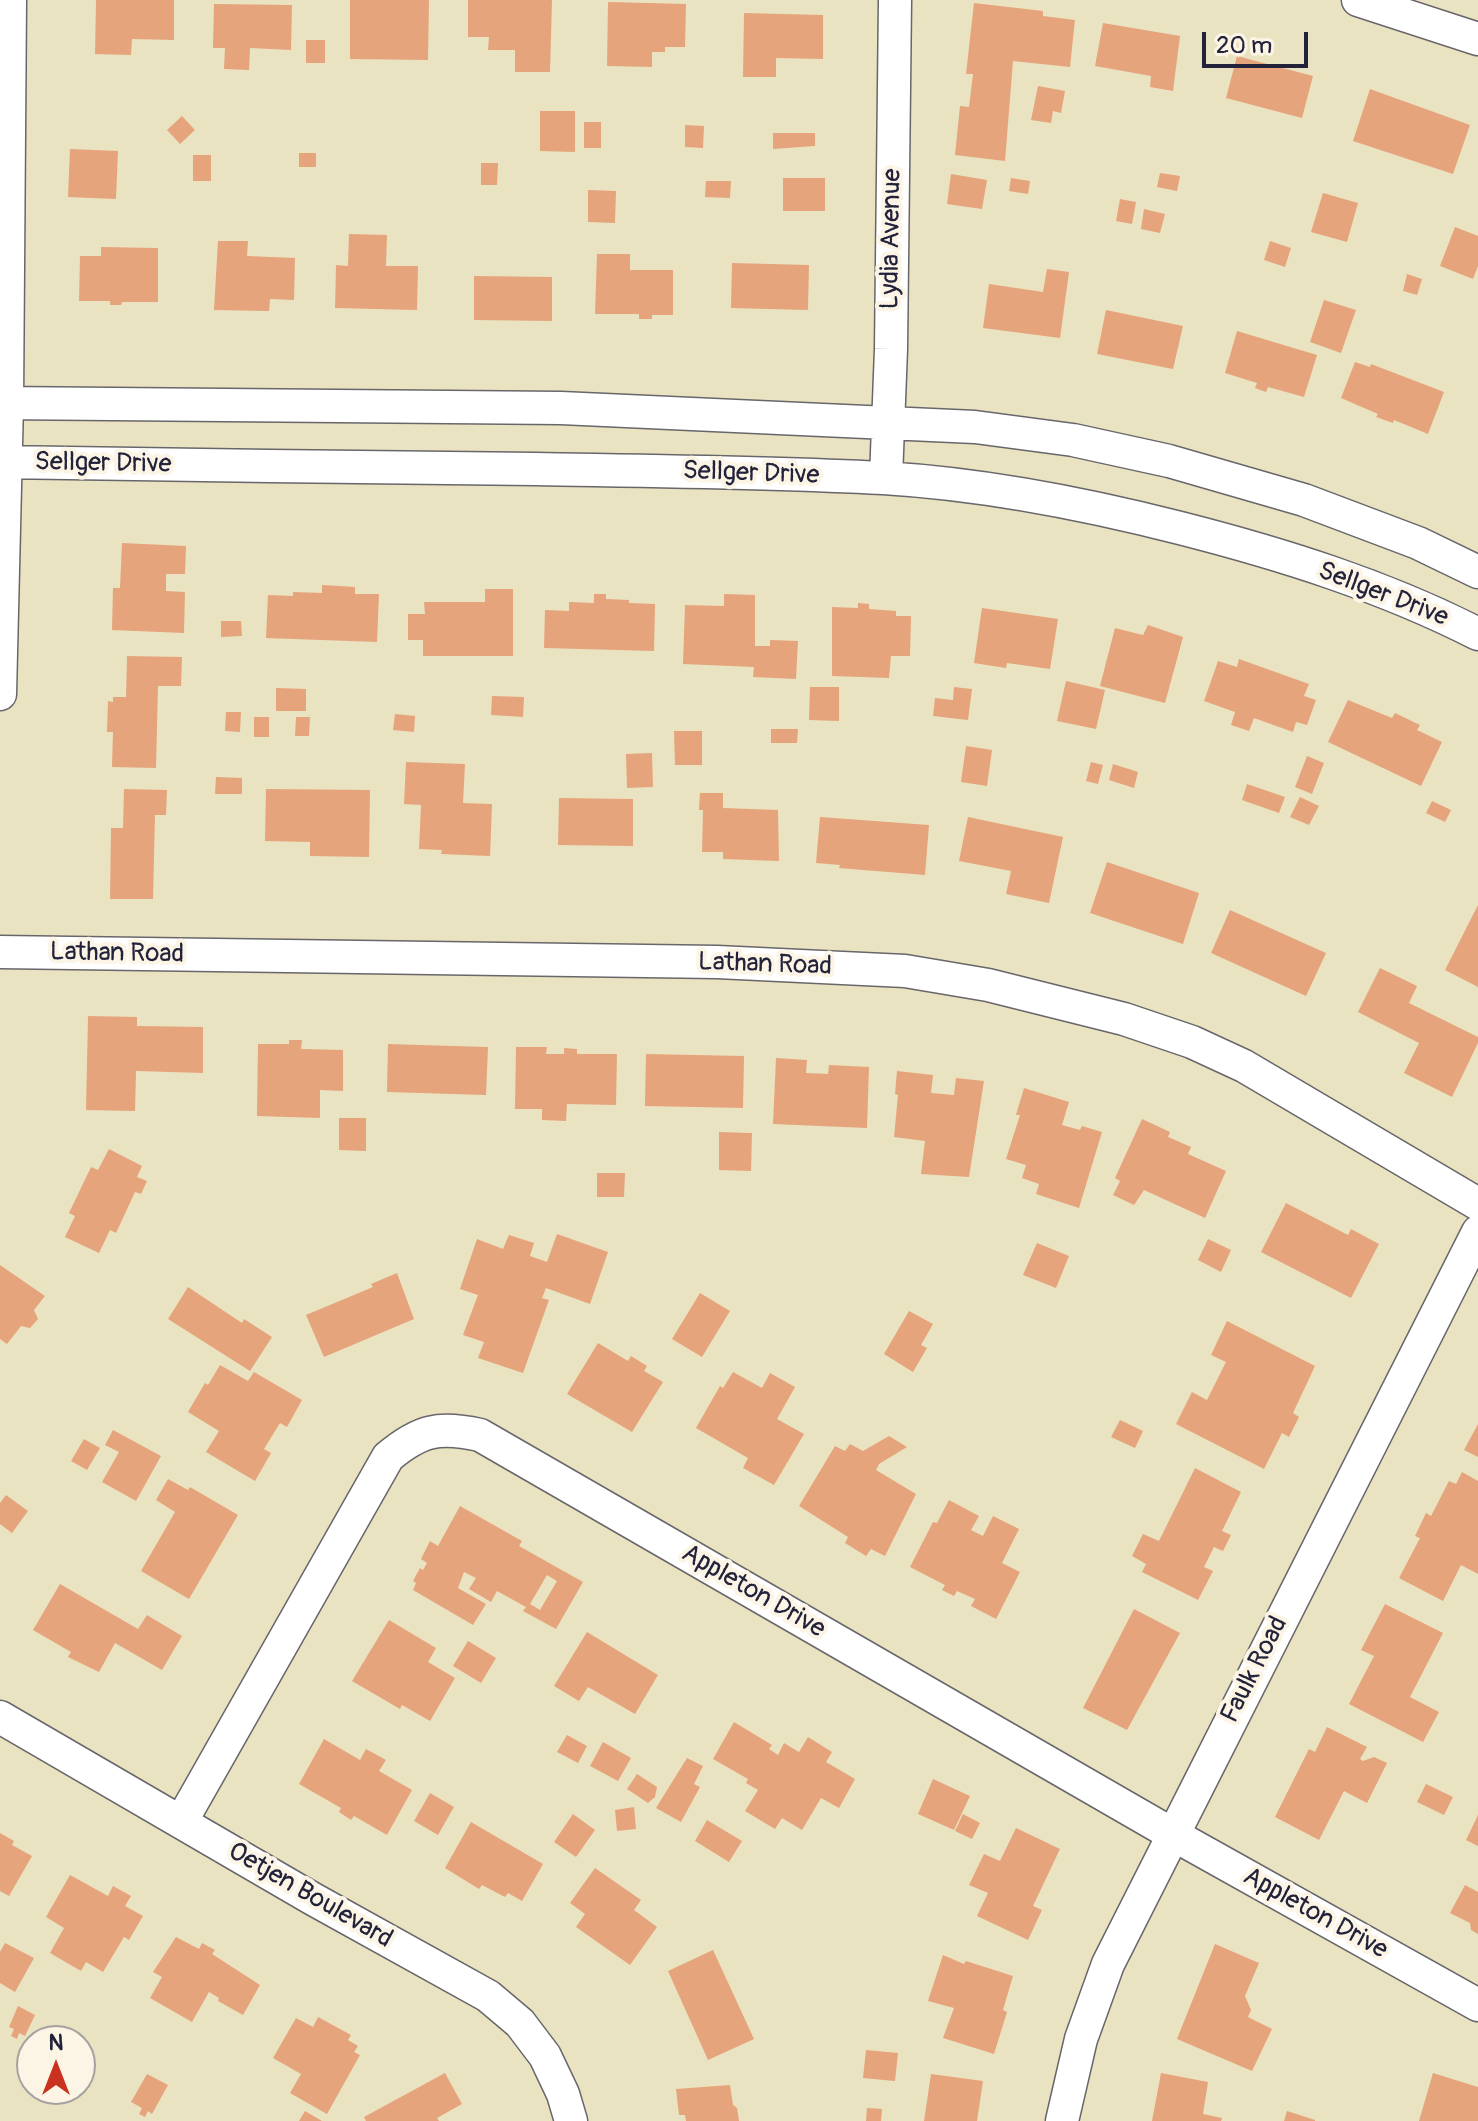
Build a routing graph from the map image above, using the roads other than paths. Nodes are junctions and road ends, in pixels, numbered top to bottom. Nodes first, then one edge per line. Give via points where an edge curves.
1 (10, 0) edge
2 (895, 0) edge
3 (1358, 0) edge
4 (1478, 39) edge
5 (4, 403) edge
6 (888, 421) junction
7 (3, 462) edge
8 (886, 478) junction
9 (1478, 572) edge
10 (1478, 634) edge
11 (0, 694) edge
12 (0, 952) edge
13 (1478, 1204) edge
14 (1478, 1232) edge
15 (0, 1717) edge
16 (181, 1822) junction
17 (1172, 1834) junction
18 (1478, 2005) edge
19 (571, 2121) edge
20 (1062, 2121) edge

1 - 5 street
2 - 6 street, Lydia Avenue
3 - 4 street
5 - 6 street via 561,408
5 - 7 street
6 - 8 street, Lydia Avenue
6 - 9 street via 1073,440 1169,461 1304,500
7 - 8 street, Sellger Drive
7 - 11 street
8 - 10 street, Sellger Drive via 1087,505 1240,543 1364,584
12 - 13 street, Lathan Road via 717,962 905,971 988,985 1192,1042 1244,1066
14 - 17 street, Faulk Road
15 - 16 street, Oetjen Boulevard
16 - 17 street, Appleton Drive via 388,1457 408,1440 454,1429 480,1435
16 - 19 street, Oetjen Boulevard via 488,1996 520,2023 545,2056
17 - 18 street, Appleton Drive
17 - 20 street, Faulk Road via 1108,1964 1081,2039

